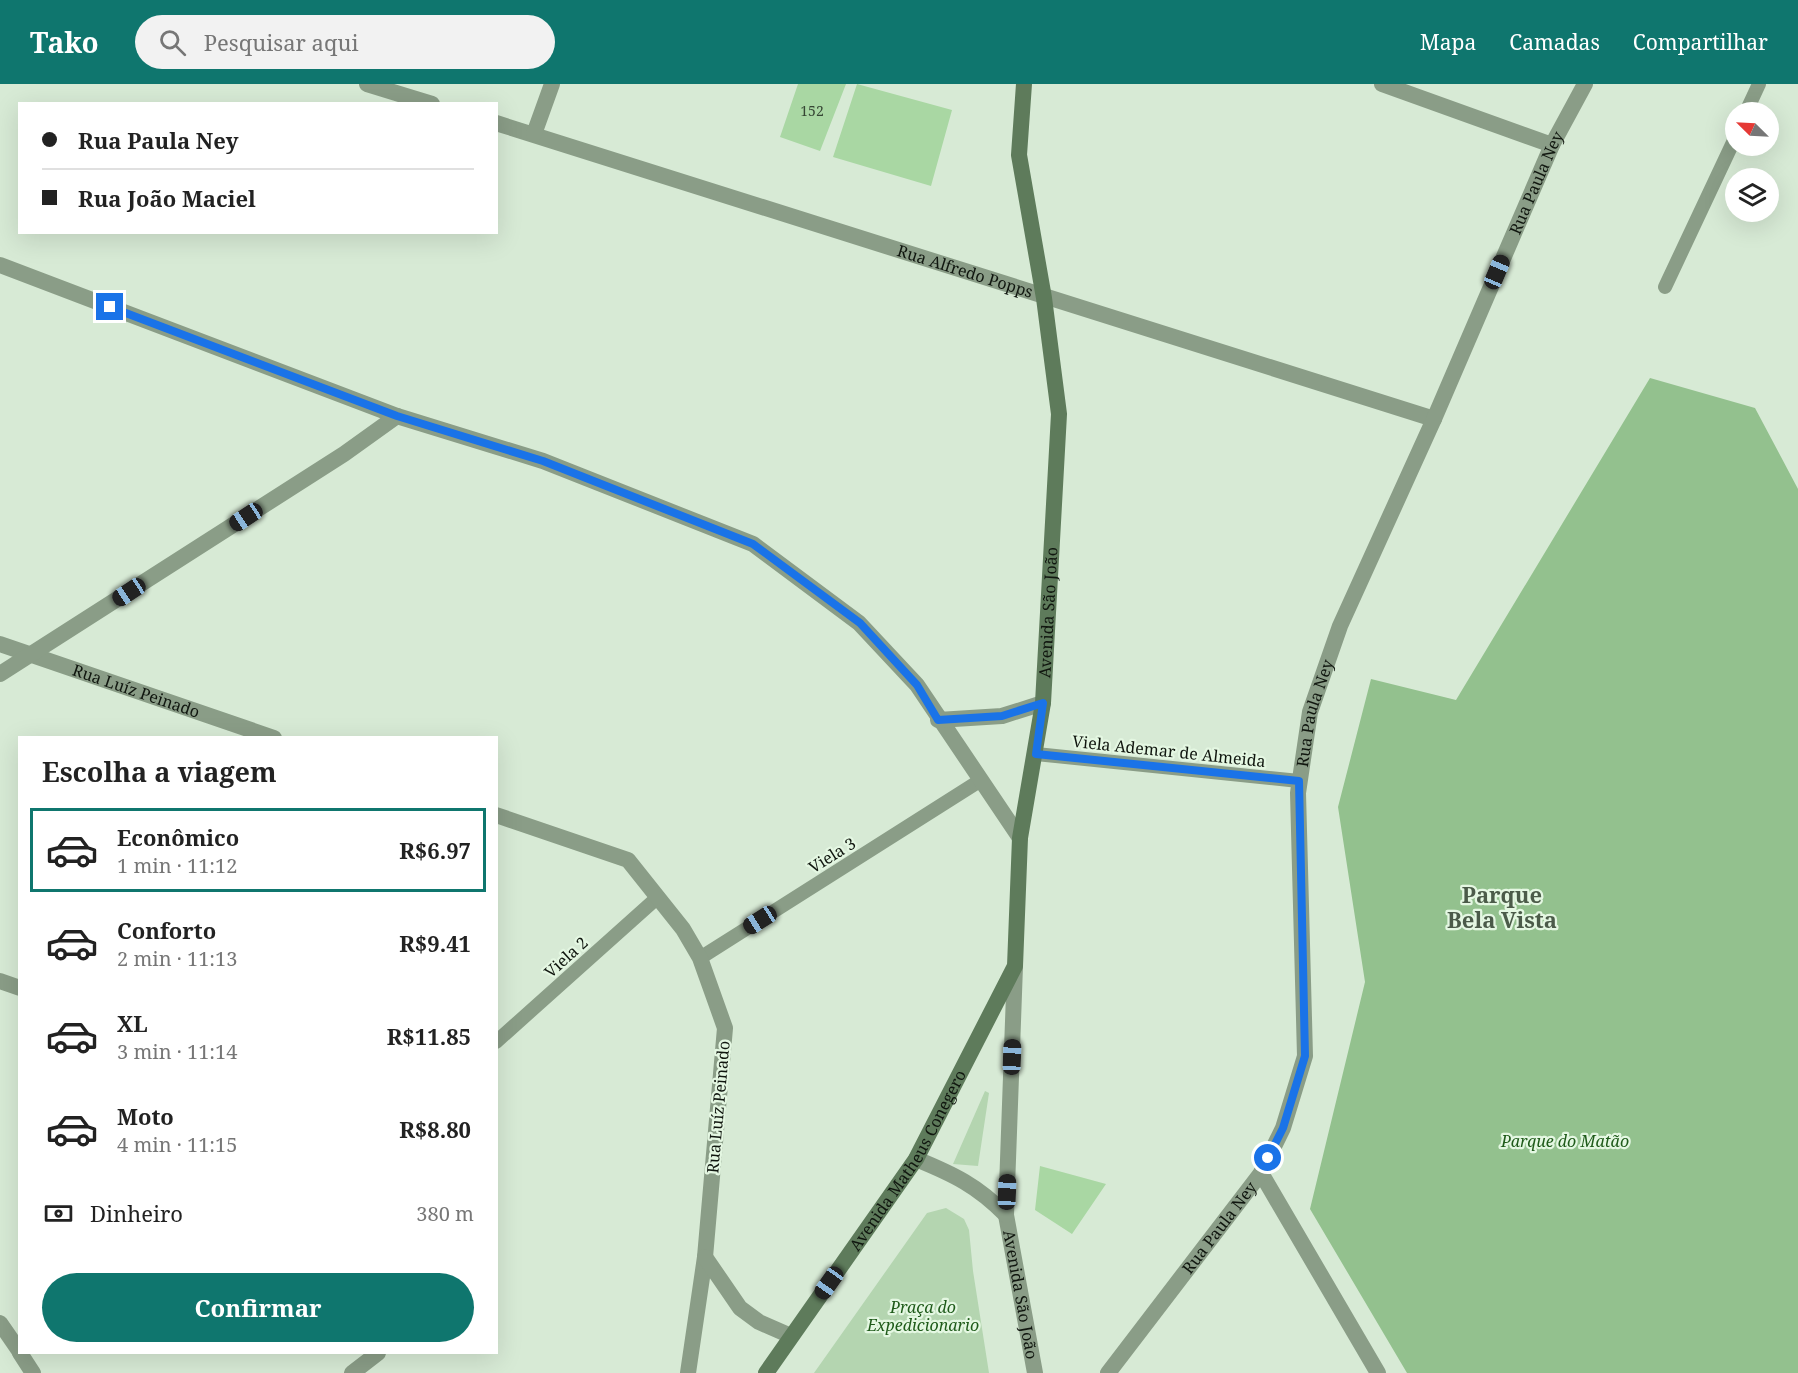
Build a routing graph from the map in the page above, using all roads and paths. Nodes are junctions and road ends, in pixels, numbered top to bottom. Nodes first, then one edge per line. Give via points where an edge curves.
1 (367, 84) edge
2 (552, 84) edge
3 (1024, 84) edge
4 (1382, 84) edge
5 (1585, 84) edge
6 (1760, 84) edge
7 (426, 102) edge
8 (1751, 102) edge
9 (498, 124) edge
10 (534, 134) junction
11 (1552, 145) junction
12 (1727, 156) edge
13 (0, 265) edge
14 (1665, 287) dead end
15 (1044, 298) junction
16 (397, 416) junction
17 (1434, 419) junction
18 (0, 644) edge
19 (32, 654) junction
20 (0, 674) edge
21 (1043, 703) junction
22 (938, 720) junction
23 (267, 736) edge
24 (1036, 754) junction
25 (981, 780) junction
26 (1299, 781) junction
27 (498, 816) edge
28 (1020, 838) junction
29 (658, 897) junction
30 (700, 958) junction
31 (1015, 966) junction
32 (0, 981) edge
33 (18, 987) edge
34 (498, 1040) edge
35 (916, 1159) junction
36 (1261, 1173) junction
37 (1006, 1215) junction
38 (705, 1257) junction
39 (0, 1323) edge
40 (791, 1336) junction
41 (18, 1350) edge
42 (21, 1354) edge
43 (377, 1354) edge
44 (33, 1373) edge
45 (352, 1373) edge
46 (688, 1373) edge
47 (766, 1373) edge
48 (1035, 1373) edge
49 (1108, 1373) edge
50 (1378, 1373) edge

1 - 7 street
2 - 10 street
3 - 15 main road, Avenida São João via 1019,155
4 - 11 street
5 - 11 street, Rua Paula Ney
6 - 8 lane
9 - 10 street, Rua Alfredo Popps
10 - 15 street, Rua Alfredo Popps
11 - 17 street, Rua Paula Ney
12 - 14 lane
13 - 16 street
15 - 17 street, Rua Alfredo Popps
15 - 21 main road, Avenida São João via 1059,414
16 - 19 street
16 - 22 street via 543,461 753,544 860,623 917,685
17 - 26 street, Rua Paula Ney via 1340,626 1310,712
18 - 19 street, Rua Luíz Peinado
19 - 20 street
19 - 23 street, Rua Luíz Peinado
21 - 22 street via 1002,716
21 - 24 main road, Avenida São João
22 - 25 street
24 - 26 lane, Viela Ademar de Almeida
24 - 28 main road, Avenida São João
25 - 28 street
25 - 30 lane, Viela 3
26 - 36 street, Rua Paula Ney via 1305,1056 1283,1128
27 - 29 street, Rua Luíz Peinado via 628,860
28 - 31 main road, Avenida São João
29 - 30 street, Rua Luíz Peinado via 683,928
29 - 34 lane, Viela 2
30 - 38 street, Rua Luíz Peinado via 725,1028
31 - 35 main road, Avenida Matheus Conegero
31 - 37 street, Avenida São João
32 - 33 street
35 - 37 street, Avenida São João via 956,1175 985,1194
35 - 40 main road, Avenida Matheus Conegero
36 - 49 street, Rua Paula Ney
36 - 50 street
37 - 48 street, Avenida São João
38 - 40 street via 740,1308 759,1322
38 - 46 street, Rua Luíz Peinado
39 - 41 street
40 - 47 main road, Avenida Matheus Conegero
42 - 44 street
43 - 45 street

